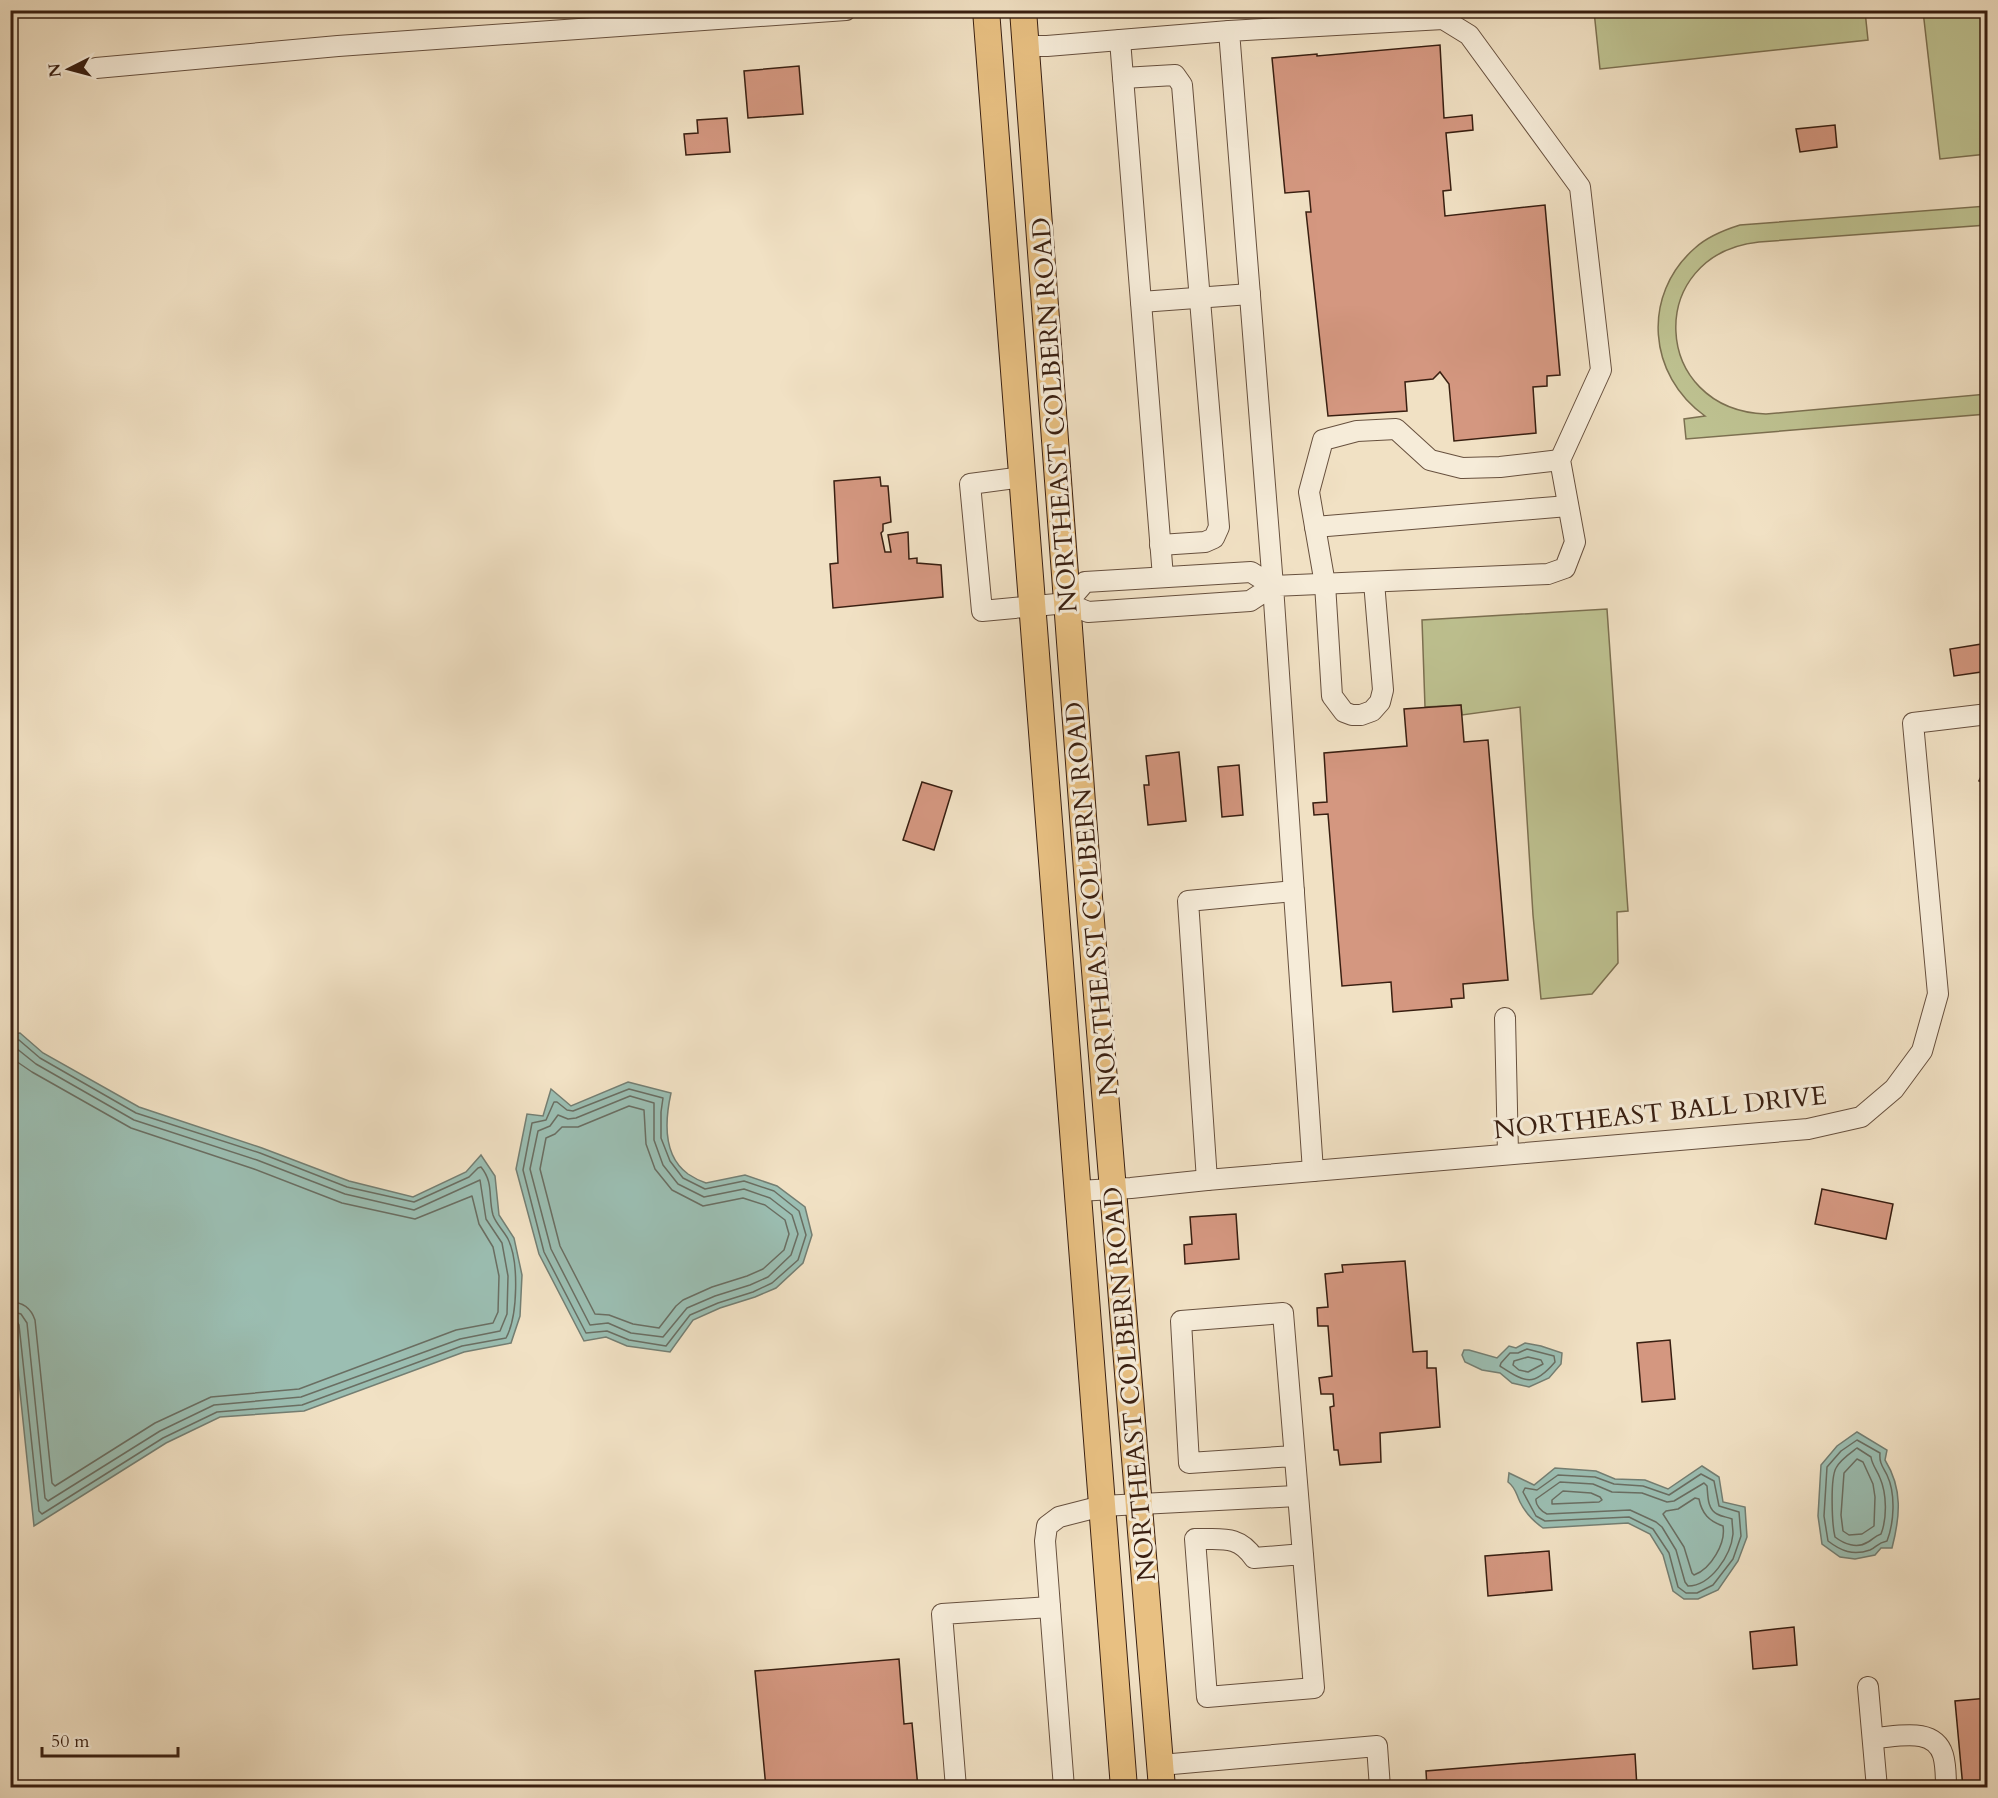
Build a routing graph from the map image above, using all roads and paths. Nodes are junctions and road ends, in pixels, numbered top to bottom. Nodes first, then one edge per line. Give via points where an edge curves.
1 (846, 10) edge
2 (986, 10) edge
3 (1023, 10) edge
4 (1229, 31) junction
5 (1120, 40) junction
6 (1026, 46) junction
7 (96, 68) dead end
8 (1123, 78) junction
9 (1250, 294) junction
10 (1199, 298) junction
11 (1140, 302) junction
12 (1560, 460) junction
13 (1022, 477) junction
14 (1568, 506) junction
15 (1314, 520) junction
16 (1160, 545) junction
17 (1163, 577) junction
18 (1374, 582) junction
19 (1325, 584) junction
20 (1273, 586) junction
21 (1067, 603) junction
22 (1032, 607) junction
23 (1988, 714) edge
24 (1294, 891) junction
25 (1505, 1018) dead end
26 (1508, 1154) junction
27 (1314, 1170) junction
28 (1207, 1180) junction
29 (1114, 1189) junction
30 (1078, 1191) junction
31 (1294, 1456) junction
32 (1298, 1496) junction
33 (1139, 1503) junction
34 (1102, 1506) junction
35 (1303, 1554) junction
36 (1050, 1607) junction
37 (1868, 1687) dead end
38 (1874, 1738) junction
39 (1162, 1776) edge
40 (956, 1788) edge
41 (1064, 1788) edge
42 (1124, 1788) edge
43 (1380, 1788) edge
44 (1877, 1788) edge
45 (1947, 1788) edge

1 - 7 street via 338,46
2 - 13 main road, NORTHEAST COLBERN ROAD
3 - 6 main road, NORTHEAST COLBERN ROAD
4 - 5 street
4 - 9 street
4 - 12 street via 1443,19 1469,35 1580,187 1601,370
5 - 6 street
5 - 8 street
6 - 21 main road, NORTHEAST COLBERN ROAD
8 - 10 street via 1175,75 1182,85
8 - 11 street
9 - 10 street
9 - 20 street
10 - 11 street
10 - 16 street via 1219,527 1214,538 1205,542
11 - 16 street
12 - 14 street
12 - 15 street via 1462,468 1430,460 1396,429 1357,431 1323,441 1309,492
13 - 22 main road, NORTHEAST COLBERN ROAD
13 - 22 street via 970,484 982,611
14 - 15 street
14 - 18 street via 1575,542 1565,568 1548,574
15 - 19 street
16 - 17 street
17 - 20 street via 1251,572
17 - 21 street via 1085,582
18 - 19 street
18 - 19 street via 1383,690 1380,702 1361,715 1344,712 1332,696
19 - 20 street
20 - 21 street via 1250,602 1088,612
20 - 24 street
21 - 22 street
21 - 29 main road, NORTHEAST COLBERN ROAD
22 - 30 main road, NORTHEAST COLBERN ROAD
23 - 26 street, NORTHEAST BALL DRIVE via 1913,723 1938,994 1922,1051 1894,1089 1861,1117 1808,1129
24 - 27 street
24 - 28 street via 1188,901
25 - 26 street
26 - 27 street, NORTHEAST BALL DRIVE
27 - 28 street, NORTHEAST BALL DRIVE
28 - 29 street, NORTHEAST BALL DRIVE
29 - 30 street, NORTHEAST BALL DRIVE
29 - 33 main road, NORTHEAST COLBERN ROAD
30 - 34 main road, NORTHEAST COLBERN ROAD
31 - 31 street via 1282,1313 1181,1321 1189,1463
31 - 32 street
32 - 33 street
32 - 35 street
33 - 34 street
33 - 39 main road, NORTHEAST COLBERN ROAD
34 - 36 street via 1059,1517 1047,1526
34 - 42 main road, NORTHEAST COLBERN ROAD
35 - 35 street via 1314,1688 1208,1697 1195,1539 1237,1541 1254,1558
36 - 40 street via 942,1614
36 - 41 street
37 - 38 street
38 - 44 street
38 - 45 street via 1931,1738 1944,1756
39 - 43 street via 1377,1746

